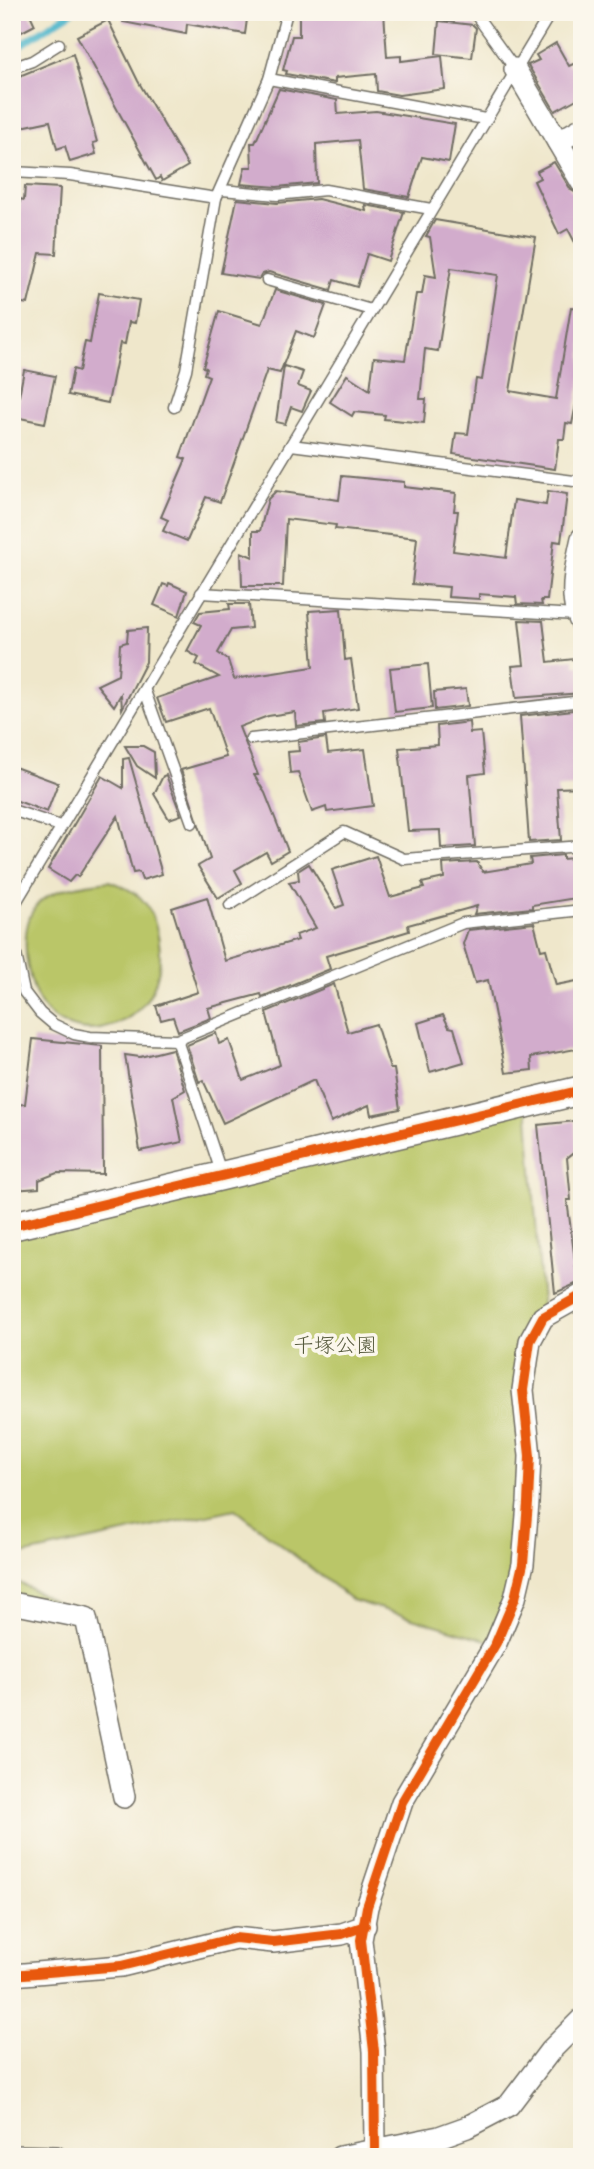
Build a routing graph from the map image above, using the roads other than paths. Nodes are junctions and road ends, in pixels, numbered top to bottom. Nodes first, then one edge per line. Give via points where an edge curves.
1 (287, 12) edge
2 (474, 12) edge
3 (551, 12) edge
4 (59, 44) dead end
5 (12, 68) edge
6 (515, 69) junction
7 (269, 79) junction
8 (485, 119) junction
9 (582, 128) edge
10 (558, 142) junction
11 (12, 172) edge
12 (582, 184) edge
13 (219, 194) junction
14 (431, 209) junction
15 (267, 280) dead end
16 (371, 310) junction
17 (174, 407) dead end
18 (291, 445) junction
19 (582, 482) edge
20 (582, 538) edge
21 (578, 585) edge
22 (201, 593) junction
23 (579, 620) edge
24 (145, 691) junction
25 (582, 701) edge
26 (251, 739) dead end
27 (12, 810) edge
28 (192, 823) dead end
29 (60, 826) junction
30 (582, 846) edge
31 (230, 905) dead end
32 (12, 909) edge
33 (582, 910) edge
34 (12, 936) edge
35 (177, 1040) junction
36 (582, 1090) edge
37 (222, 1175) junction
38 (12, 1226) edge
39 (582, 1295) edge
40 (12, 1603) edge
41 (124, 1797) dead end
42 (365, 1926) junction
43 (12, 1975) edge
44 (582, 2019) edge
45 (375, 2148) junction
46 (12, 2156) edge
47 (56, 2157) edge
48 (340, 2157) edge

1 - 7 lane
2 - 6 lane
3 - 6 lane
4 - 5 lane
6 - 8 lane
6 - 10 street
7 - 8 lane
7 - 13 lane
8 - 14 lane
9 - 10 street
10 - 12 street
11 - 13 lane
13 - 14 lane via 325,190
13 - 17 lane via 186,370
14 - 16 lane
15 - 16 lane
16 - 18 lane
18 - 19 lane
18 - 22 lane
20 - 21 street
21 - 23 street
22 - 23 lane
22 - 24 lane
24 - 28 lane
24 - 29 lane
25 - 26 lane
27 - 29 lane
29 - 32 lane
30 - 31 lane via 404,859 344,832
33 - 35 lane via 463,923
34 - 35 lane via 24,992 53,1024 90,1037
35 - 37 lane
36 - 37 street
37 - 38 street
39 - 42 street via 543,1317 530,1341 523,1390 530,1456 528,1503 515,1598 496,1643 402,1802 382,1854
40 - 41 street via 86,1618
42 - 43 street via 342,1934 273,1942 235,1938 121,1966
42 - 45 street via 361,1940 374,2051
44 - 45 street via 550,2051 509,2105 439,2137
45 - 48 street
46 - 47 street

